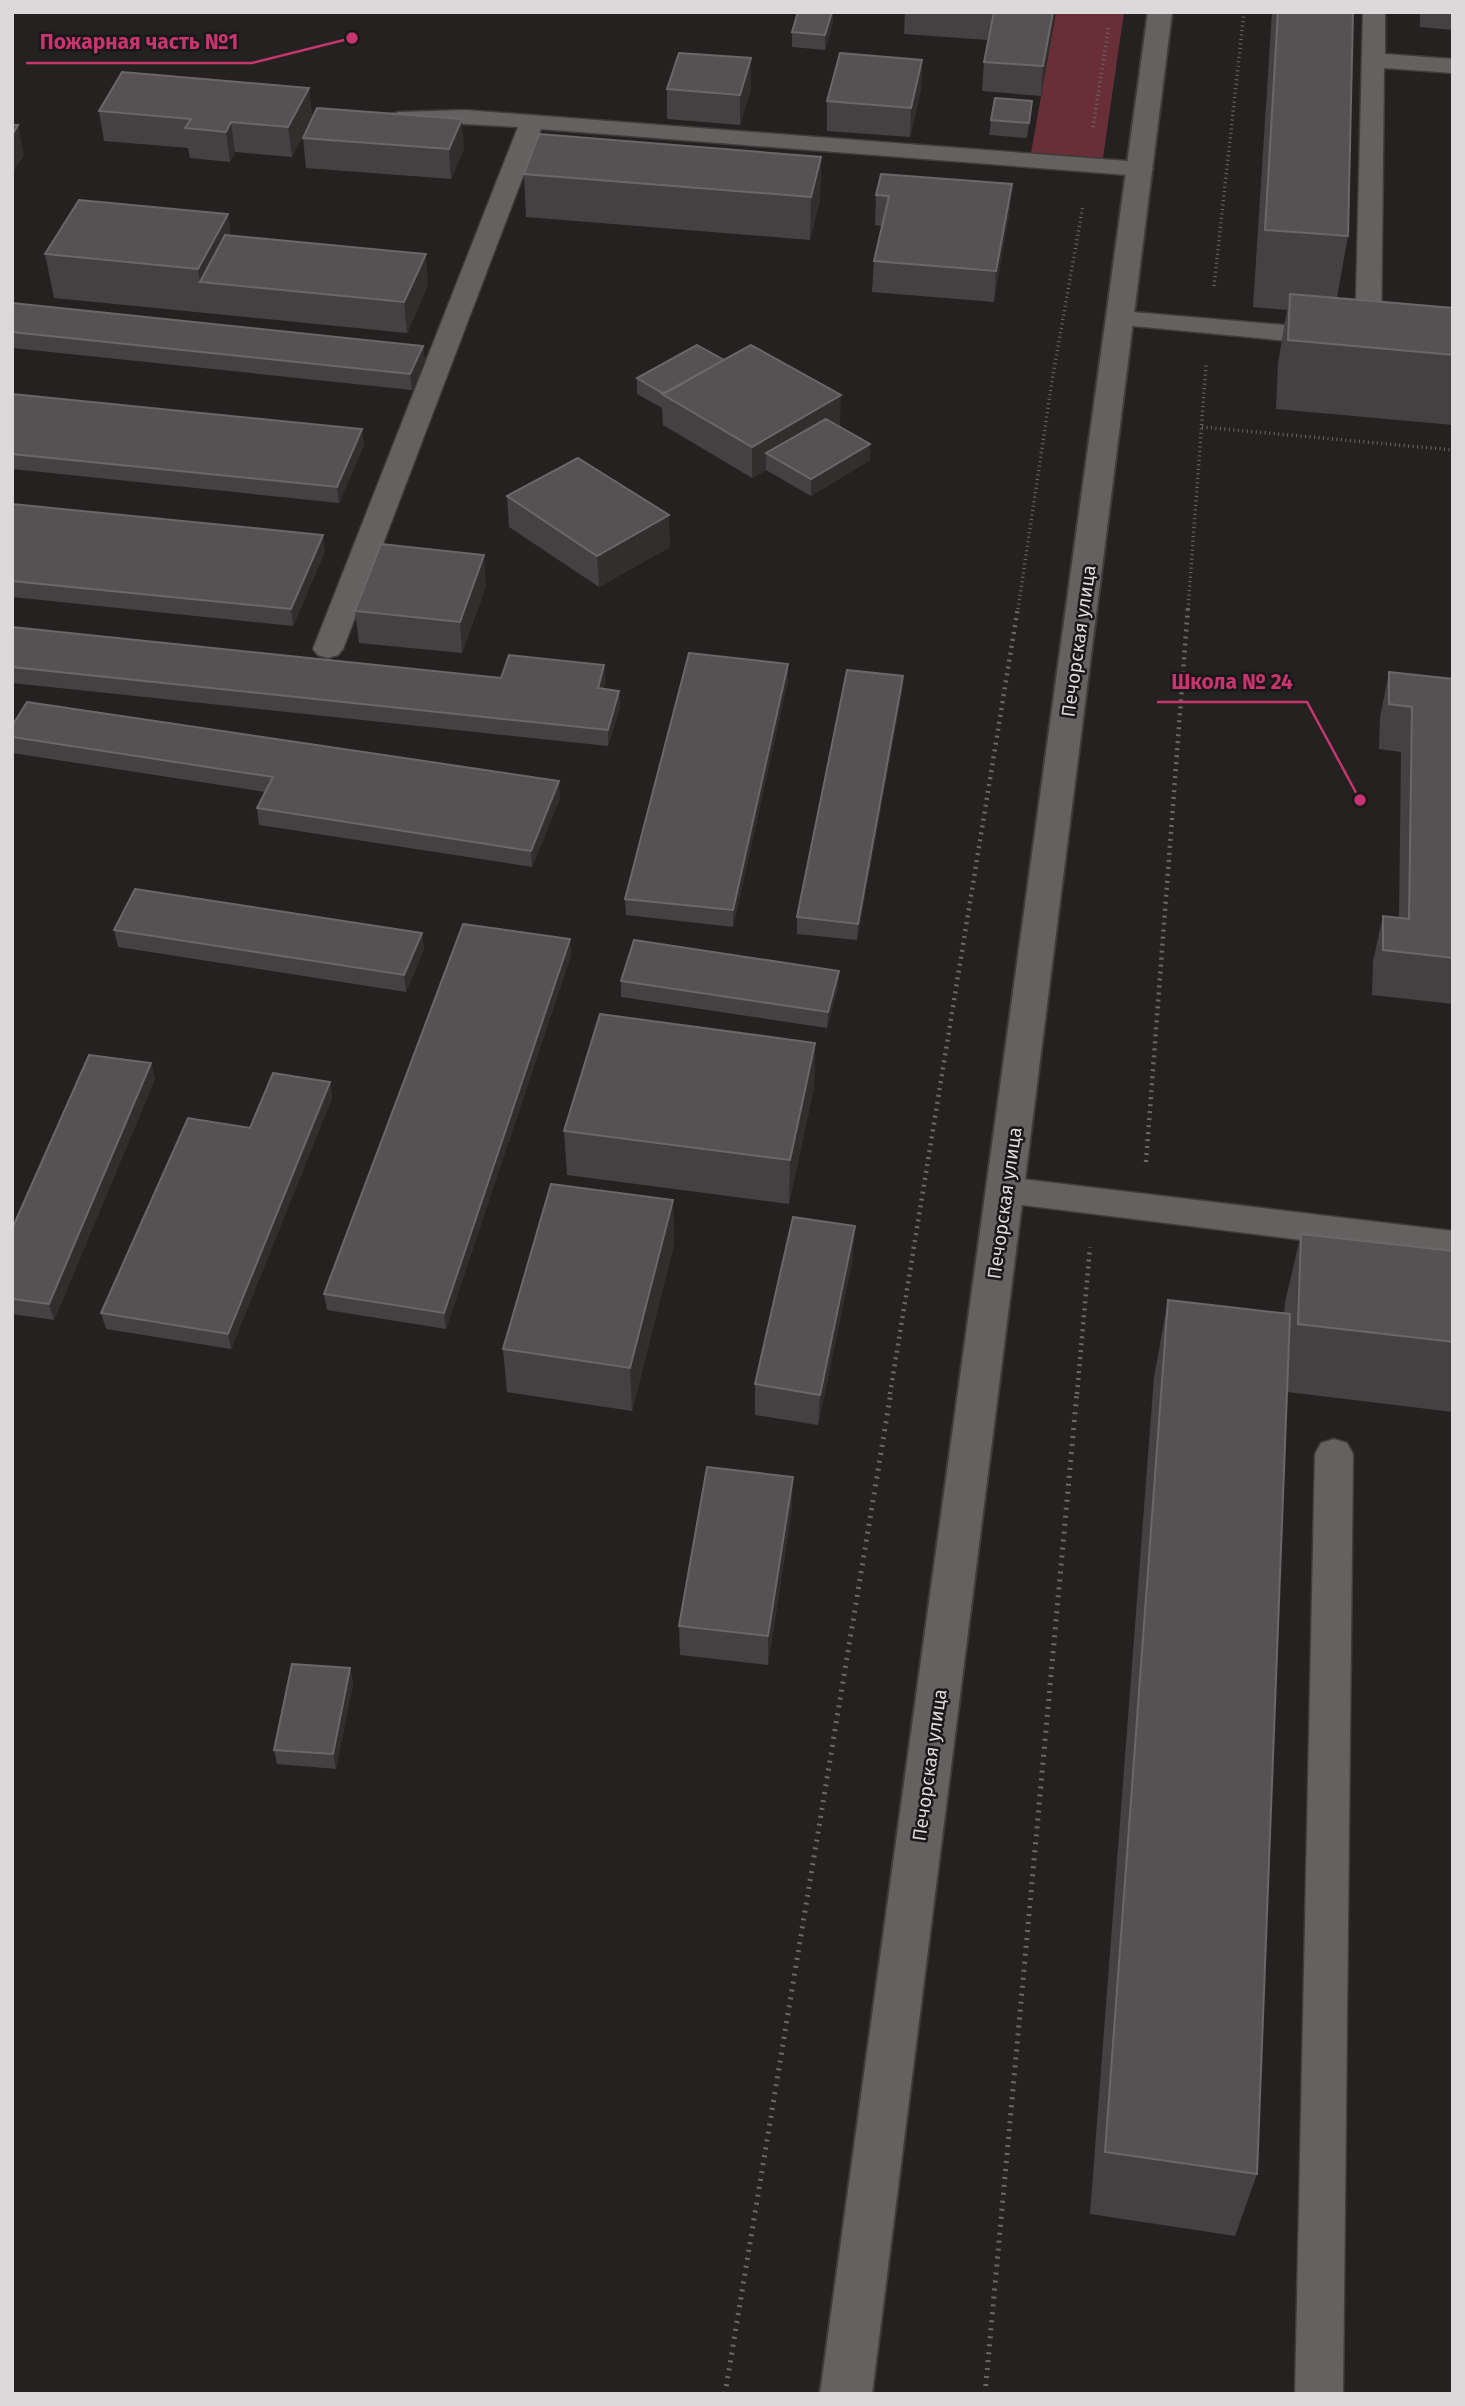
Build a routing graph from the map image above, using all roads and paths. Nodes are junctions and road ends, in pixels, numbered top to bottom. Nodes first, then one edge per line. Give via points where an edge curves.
1 (1112, 12) edge
2 (1160, 12) edge
3 (1244, 12) edge
4 (1374, 12) edge
5 (1374, 60) junction
6 (1453, 66) edge
7 (390, 120) edge
8 (532, 121) junction
9 (1087, 165) junction
10 (1141, 169) junction
11 (1121, 319) junction
12 (1209, 326) junction
13 (1202, 427) junction
14 (1453, 450) edge
15 (328, 649) dead end
16 (1006, 1190) junction
17 (1094, 1201) junction
18 (1142, 1207) junction
19 (1453, 1245) edge
20 (1334, 1454) dead end
21 (725, 2394) edge
22 (846, 2394) edge
23 (985, 2394) edge
24 (1319, 2394) edge

1 - 9 path
2 - 10 street, Печорская улица
3 - 12 path
4 - 5 lane
5 - 6 lane
5 - 12 lane via 1380,341
7 - 8 lane via 466,117
8 - 9 lane
8 - 15 lane
9 - 10 lane
9 - 21 path via 1003,712
10 - 11 street, Печорская улица
11 - 12 lane
11 - 16 street, Печорская улица
12 - 13 path
13 - 14 path
13 - 18 path
16 - 17 lane
16 - 22 street, Печорская улица
17 - 18 lane
17 - 23 path
18 - 19 lane
20 - 24 lane

